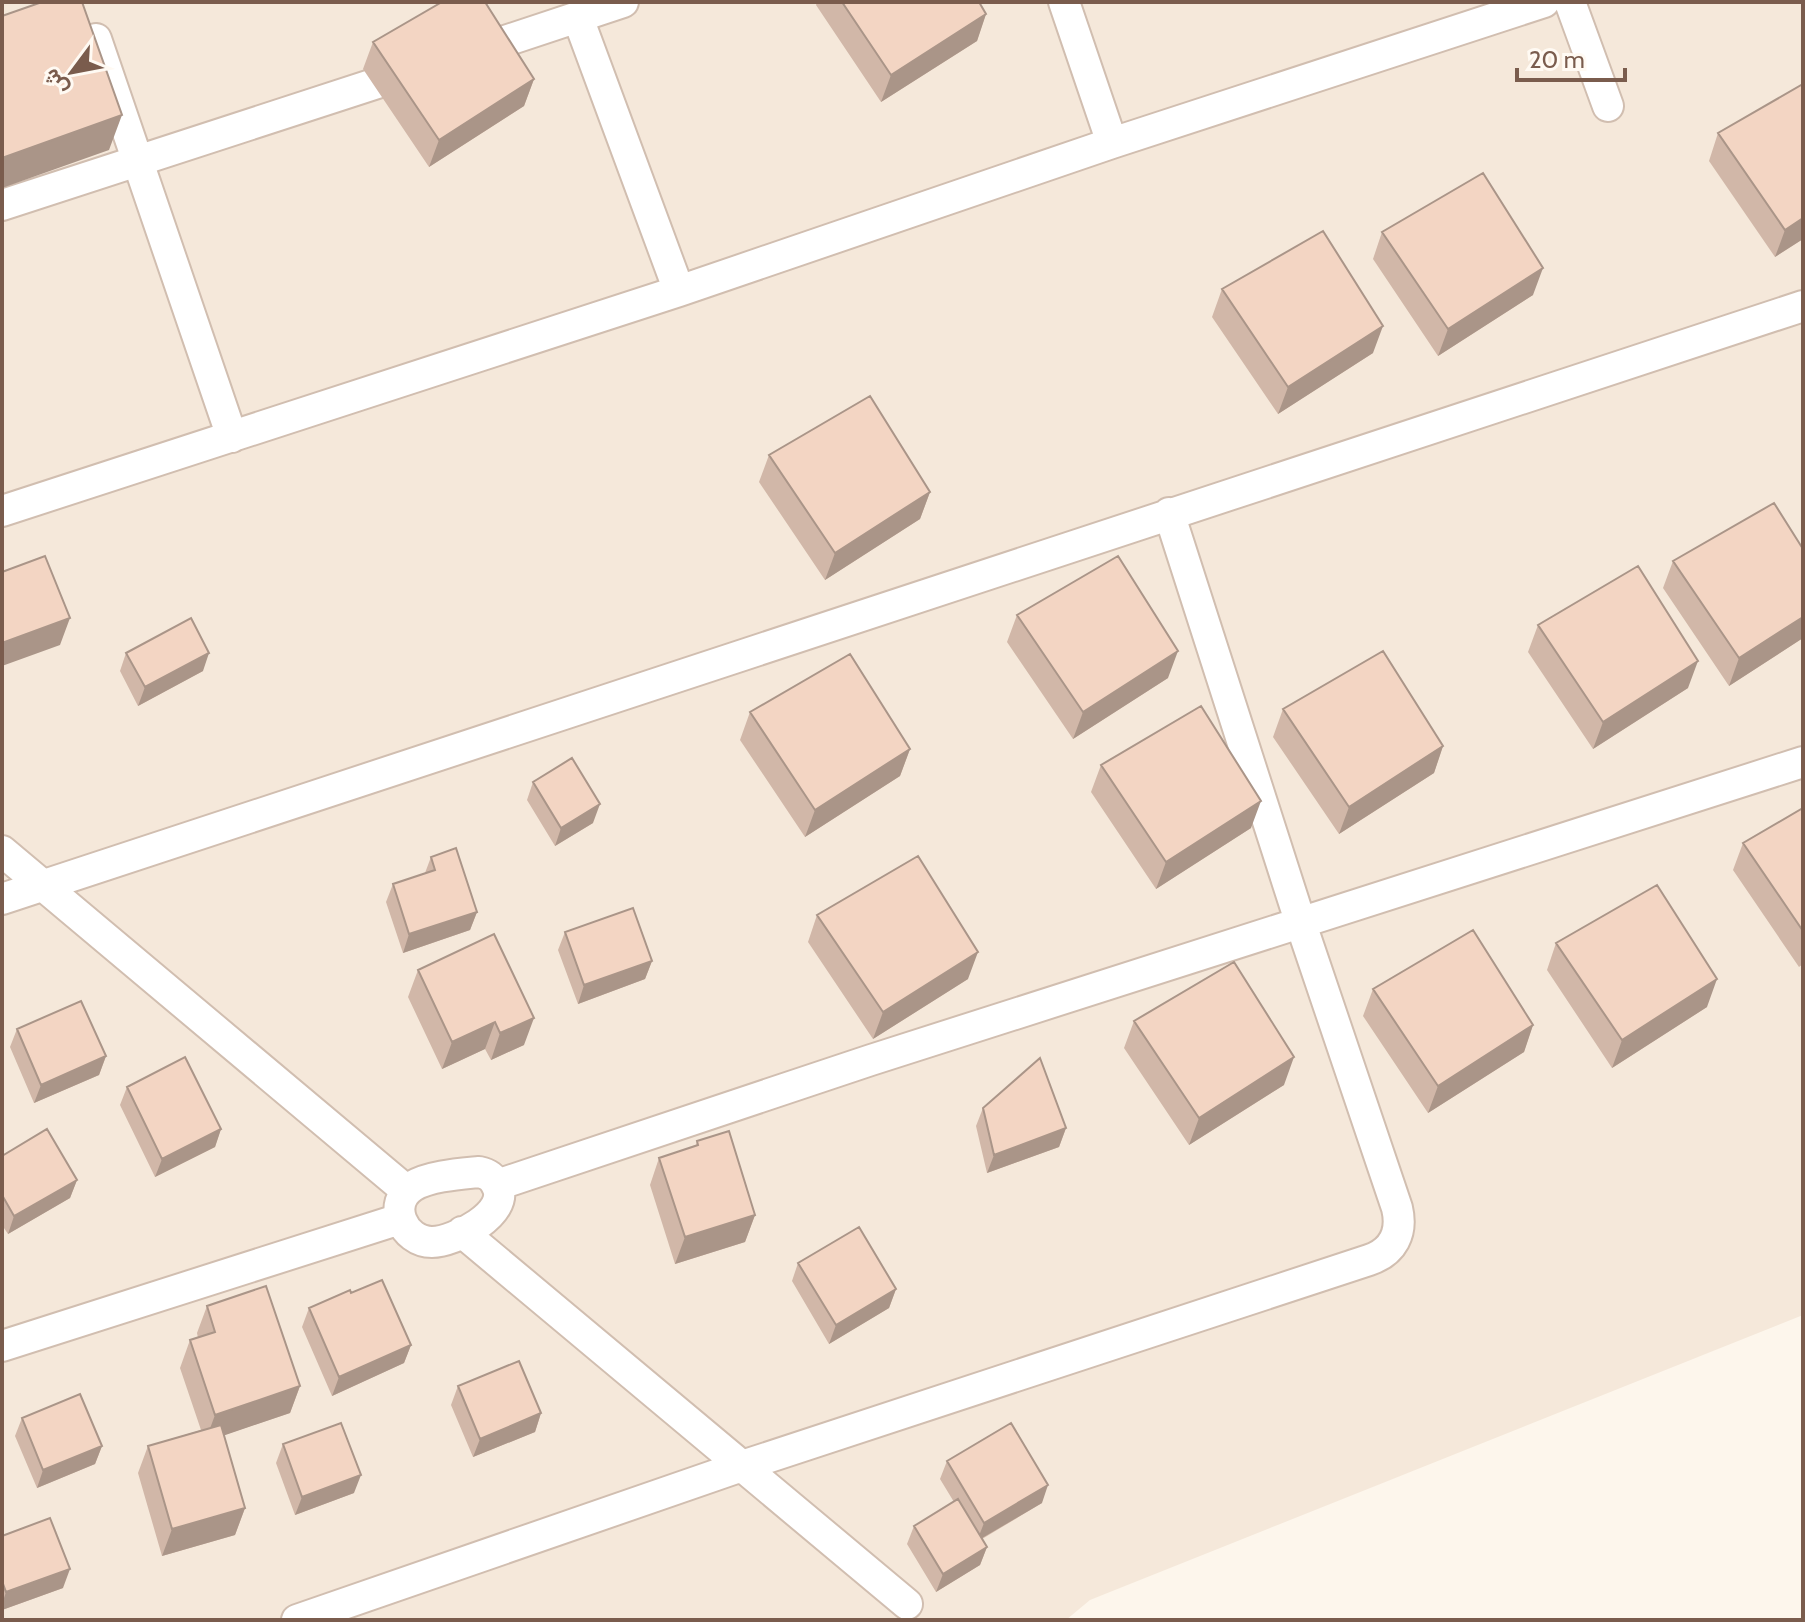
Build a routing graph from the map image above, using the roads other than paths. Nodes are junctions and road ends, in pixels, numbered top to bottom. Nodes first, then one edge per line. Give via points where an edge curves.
1 (623, 2) edge
2 (1064, 2) edge
3 (1544, 2) edge
4 (1570, 2) edge
5 (578, 18) junction
6 (96, 39) edge
7 (1608, 106) dead end
8 (1112, 143) junction
9 (138, 160) junction
10 (2, 205) edge
11 (679, 291) junction
12 (1803, 306) edge
13 (232, 437) junction
14 (2, 511) edge
15 (1169, 513) junction
16 (1803, 762) edge
17 (2, 851) edge
18 (42, 886) junction
19 (2, 899) edge
20 (1300, 921) junction
21 (497, 1185) junction
22 (404, 1205) junction
23 (462, 1232) junction
24 (2, 1346) edge
25 (742, 1466) junction
26 (907, 1604) dead end
27 (297, 1620) edge

1 - 5 street
2 - 8 street
3 - 8 street
4 - 7 street
5 - 9 street
5 - 11 street
6 - 9 street
8 - 11 street
9 - 10 street
9 - 13 street
11 - 13 street
12 - 15 street
13 - 14 street
15 - 18 street
15 - 20 street
16 - 20 street
17 - 18 street
18 - 19 street
18 - 22 street
20 - 21 street
20 - 25 street via 1397,1208 1399,1230 1388,1250
21 - 22 street via 479,1172 426,1181
21 - 23 street via 497,1208
22 - 23 street via 411,1235 422,1241 436,1242
22 - 24 street
23 - 25 street
25 - 26 street
25 - 27 street

